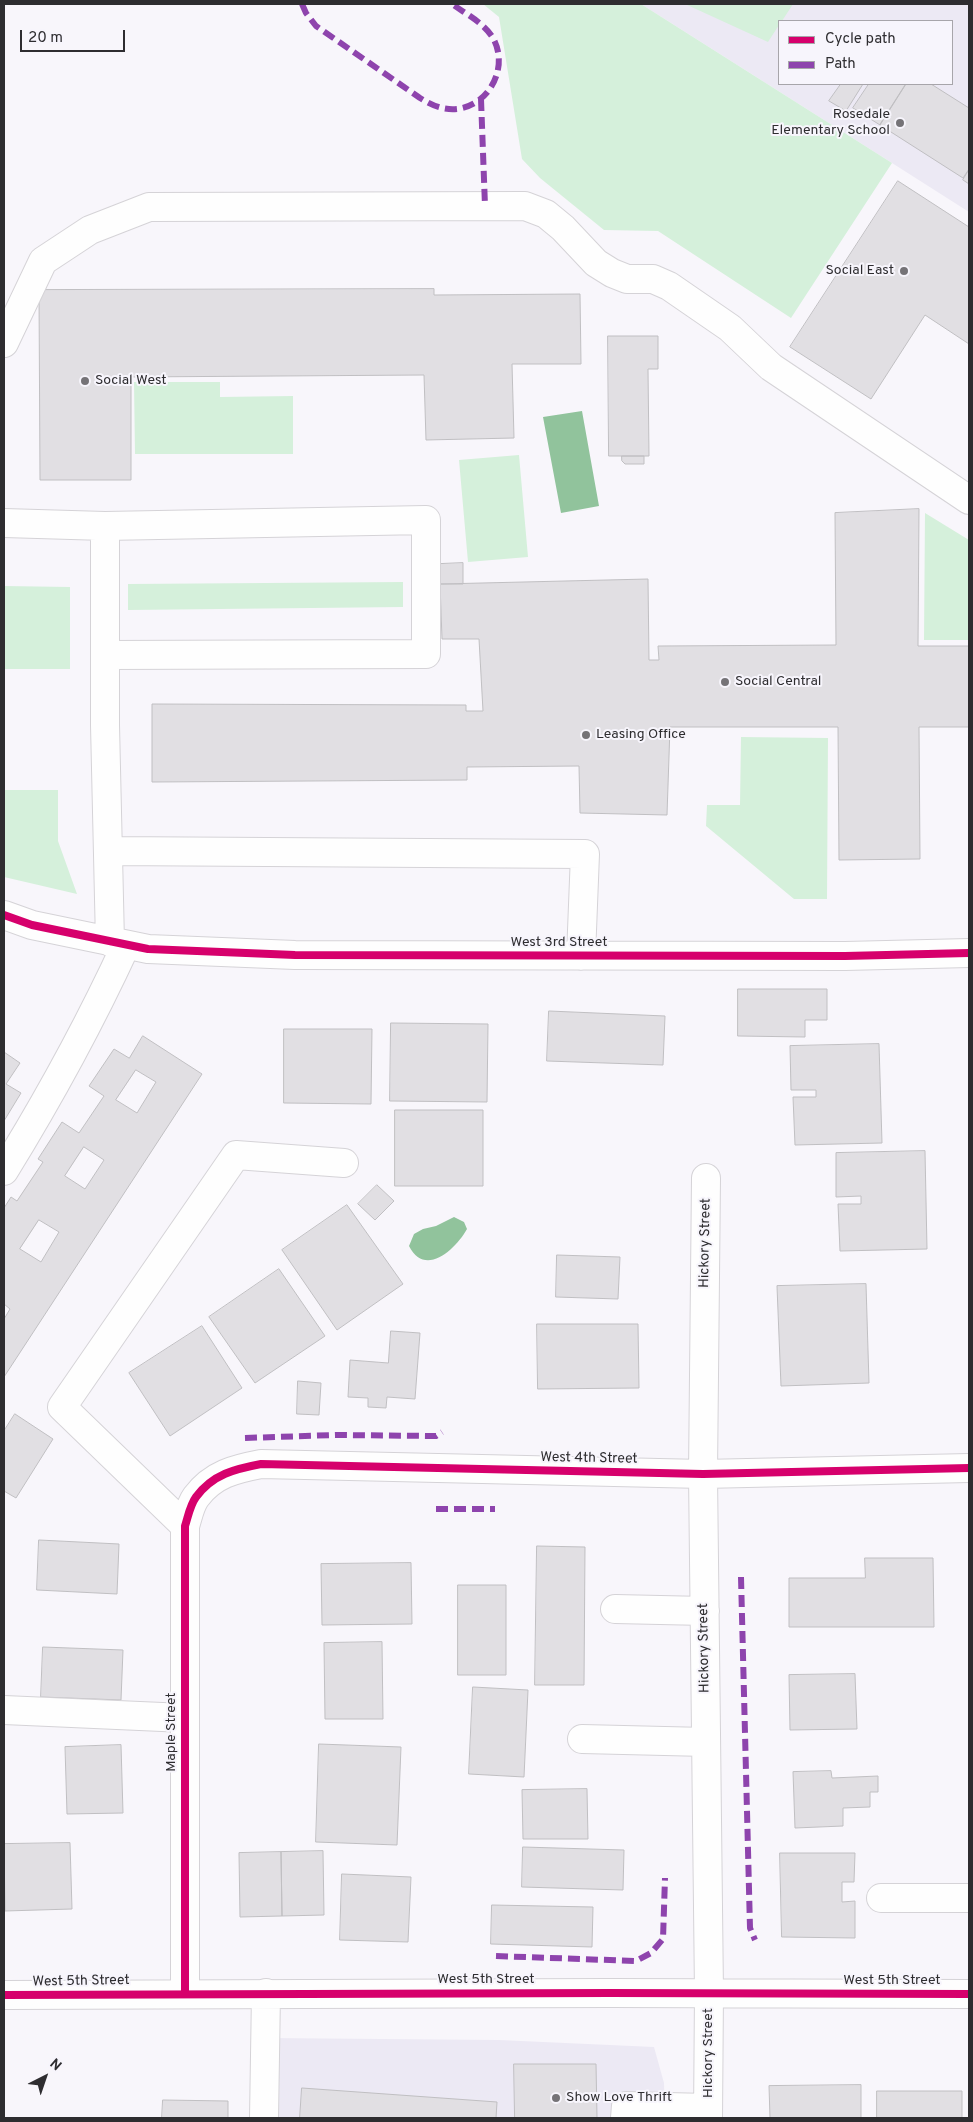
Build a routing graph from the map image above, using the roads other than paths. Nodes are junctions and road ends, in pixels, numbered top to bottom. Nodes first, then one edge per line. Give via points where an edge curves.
1 (4, 343) edge
2 (969, 500) edge
3 (4, 523) edge
4 (105, 526) junction
5 (106, 655) junction
6 (109, 851) junction
7 (4, 915) edge
8 (128, 945) junction
9 (969, 953) edge
10 (581, 956) junction
11 (344, 1163) dead end
12 (4, 1171) edge
13 (706, 1178) dead end
14 (969, 1468) edge
15 (703, 1474) junction
16 (212, 1481) joint
17 (185, 1526) junction
18 (615, 1609) dead end
19 (705, 1611) junction
20 (4, 1710) edge
21 (185, 1718) junction
22 (582, 1739) dead end
23 (706, 1742) junction
24 (881, 1898) dead end
25 (969, 1898) edge
26 (185, 1993) junction
27 (266, 1993) junction
28 (709, 1993) junction
29 (969, 1994) edge
30 (4, 1995) edge
31 (708, 2113) edge
32 (264, 2118) edge
33 (625, 2118) edge

1 - 2 street via 43,261 90,230 149,207 525,206 546,214 596,263 612,273 627,279 653,279 669,286 730,328 771,367
3 - 4 street
4 - 5 street
4 - 5 street via 426,520 426,654
5 - 6 street
6 - 8 street
6 - 10 street via 585,854
7 - 8 street, West 3rd Street via 32,926
8 - 10 street, West 3rd Street via 296,955
8 - 12 street via 41,1111
9 - 10 street, West 3rd Street
11 - 17 street via 236,1155 62,1407
13 - 15 street, Hickory Street
14 - 15 street, West 4th Street
15 - 16 street, West 4th Street via 261,1464 232,1469
15 - 19 street, Hickory Street
16 - 17 street, Maple Street via 195,1498
17 - 21 street, Maple Street
18 - 19 street
19 - 23 street, Hickory Street
20 - 21 street
21 - 26 street, Maple Street
22 - 23 street
23 - 28 street, Hickory Street
24 - 25 street
26 - 27 street, West 5th Street
26 - 30 street, West 5th Street
27 - 28 street, West 5th Street
27 - 32 street
28 - 29 street, West 5th Street
28 - 31 street, Hickory Street
31 - 33 street via 626,2106

